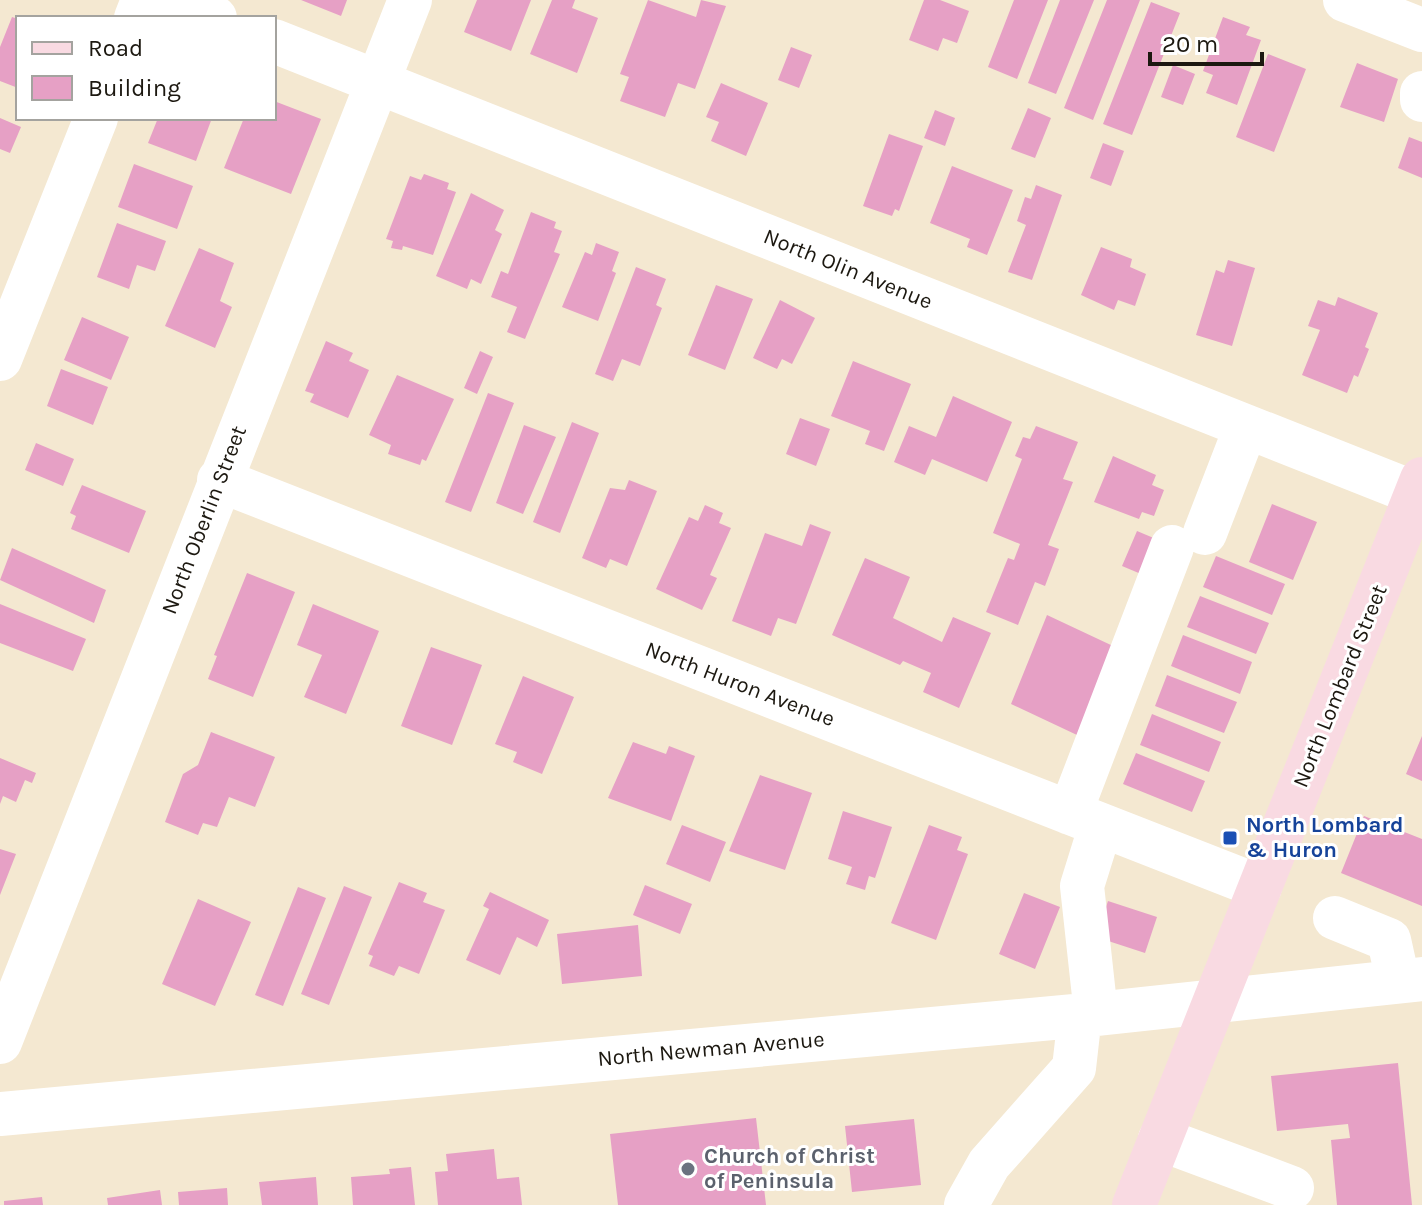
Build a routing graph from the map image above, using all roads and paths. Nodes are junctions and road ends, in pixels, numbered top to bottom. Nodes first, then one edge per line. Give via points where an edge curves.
1 (170, 0) edge
2 (410, 0) edge
3 (1345, 0) edge
4 (210, 16) edge
5 (1422, 30) edge
6 (276, 42) edge
7 (377, 82) junction
8 (1422, 93) edge
9 (1422, 100) edge
10 (95, 120) edge
11 (0, 359) edge
12 (1246, 427) junction
13 (219, 480) junction
14 (1420, 490) edge
15 (1086, 819) junction
16 (1260, 887) junction
17 (1335, 918) dead end
18 (1410, 980) edge
19 (1215, 1000) junction
20 (1088, 1014) junction
21 (0, 1042) edge
22 (0, 1114) edge
23 (1160, 1139) junction
24 (1292, 1188) dead end
25 (966, 1205) edge
26 (1134, 1205) edge

1 - 4 street
2 - 7 street, North Oberlin Street
3 - 5 street
6 - 7 street, North Olin Avenue
7 - 12 street, North Olin Avenue
7 - 13 street, North Oberlin Street
8 - 9 street
10 - 11 street
12 - 14 street, North Olin Avenue
12 - 15 street via 1188,540
13 - 15 street, North Huron Avenue
13 - 21 street, North Oberlin Street
14 - 16 main road, North Lombard Street
15 - 16 street, North Huron Avenue
15 - 20 street via 1082,886
16 - 19 main road, North Lombard Street
17 - 18 street via 1389,940
18 - 19 street, North Newman Avenue
19 - 20 street, North Newman Avenue
19 - 23 main road, North Lombard Street
20 - 22 street, North Newman Avenue
20 - 25 street via 1074,1068 989,1164
23 - 24 street
23 - 26 main road, North Lombard Street

